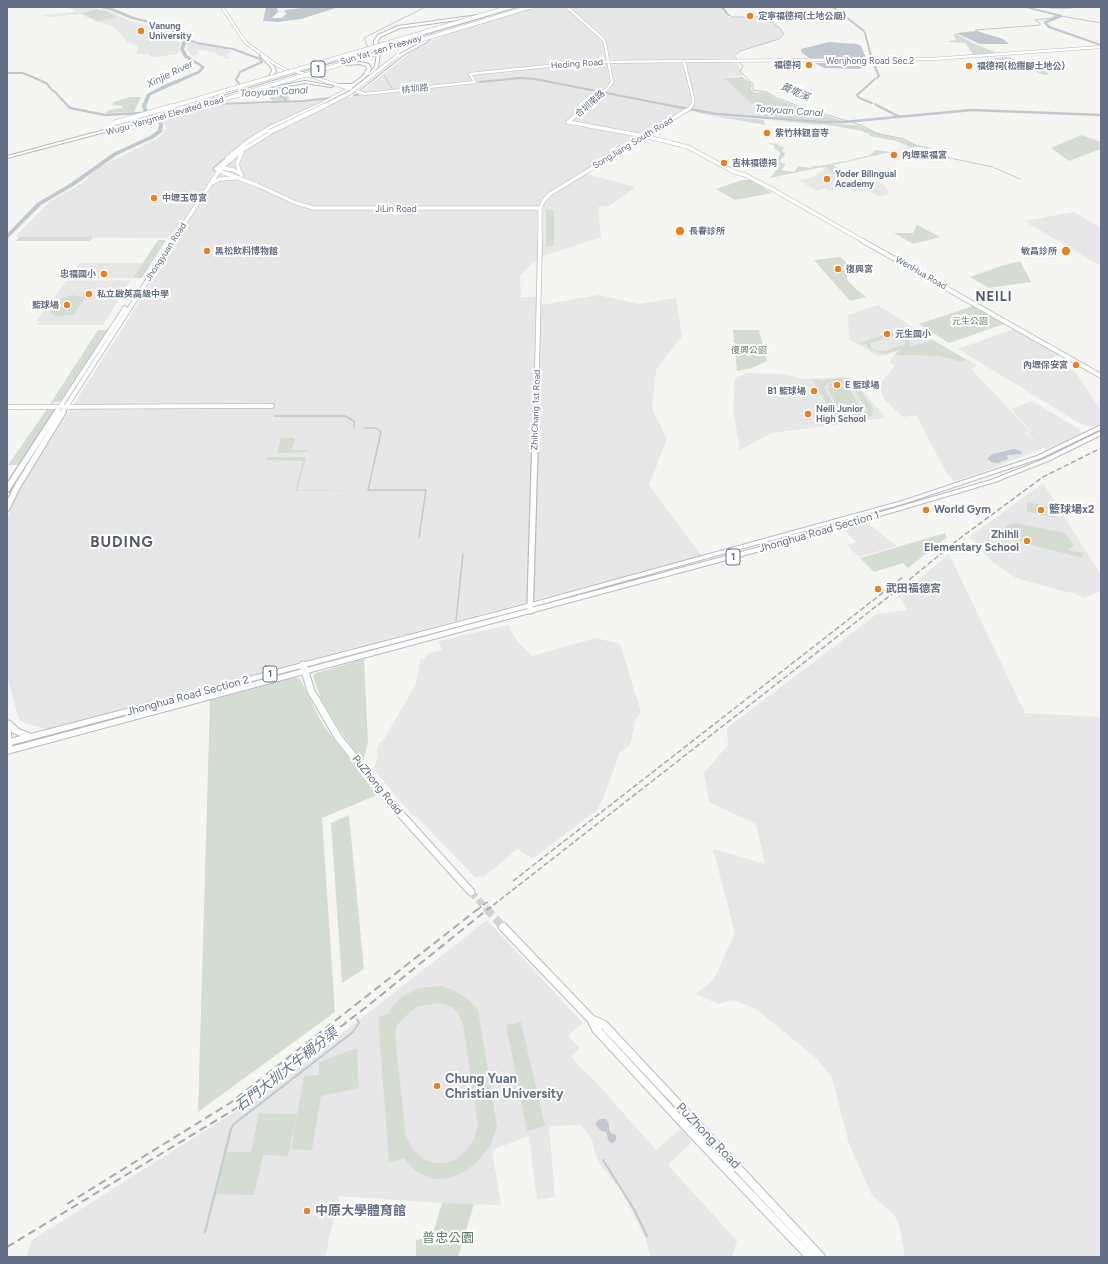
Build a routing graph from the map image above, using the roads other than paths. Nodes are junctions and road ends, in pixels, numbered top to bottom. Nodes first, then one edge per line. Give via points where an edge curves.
1 (222, 7) edge
2 (225, 7) edge
3 (510, 7) edge
4 (516, 7) edge
5 (524, 7) edge
6 (530, 7) edge
7 (567, 7) edge
8 (1050, 7) edge
9 (1070, 7) edge
10 (500, 12) junction
11 (474, 22) junction
12 (434, 36) junction
13 (410, 39) junction
14 (378, 45) junction
15 (1101, 48) edge
16 (378, 53) junction
17 (262, 56) junction
18 (717, 61) joint
19 (608, 62) junction
20 (684, 62) junction
21 (290, 70) junction
22 (374, 70) junction
23 (364, 77) junction
24 (372, 78) junction
25 (476, 82) joint
26 (358, 83) junction
27 (330, 85) junction
28 (337, 85) junction
29 (240, 90) junction
30 (351, 91) junction
31 (250, 93) junction
32 (338, 95) junction
33 (160, 115) junction
34 (568, 122) joint
35 (107, 125) dead end
36 (268, 131) junction
37 (644, 136) junction
38 (53, 139) dead end
39 (255, 142) junction
40 (244, 149) junction
41 (7, 155) edge
42 (218, 169) junction
43 (241, 177) junction
44 (209, 184) junction
45 (540, 208) junction
46 (1101, 376) edge
47 (61, 406) junction
48 (67, 406) junction
49 (272, 406) dead end
50 (7, 407) edge
51 (1101, 427) edge
52 (1101, 434) edge
53 (7, 489) edge
54 (7, 508) edge
55 (530, 608) junction
56 (304, 668) junction
57 (7, 723) edge
58 (7, 728) edge
59 (32, 737) junction
60 (8, 747) edge
61 (471, 892) tunnel mouth
62 (503, 927) tunnel mouth
63 (591, 1020) junction
64 (810, 1257) edge
65 (821, 1257) edge

1 - 17 street via 245,42
2 - 21 street via 250,45
3 - 35 highway, Wugu-Yangmei Elevated Road / 1, bridge
4 - 10 highway, Sun Yat-sen Freeway / 1
5 - 11 highway, Sun Yat-sen Freeway / 1
6 - 41 highway, Wugu-Yangmei Elevated Road / 1, bridge via 114,132
7 - 19 street, 合圳南路 via 603,38
8 - 9 street
10 - 13 highway, Sun Yat-sen Freeway / 1
10 - 14 highway via 408,25 384,33 376,41
11 - 12 highway
11 - 33 highway, Sun Yat-sen Freeway / 1
12 - 24 highway via 406,51
12 - 36 highway, bridge via 408,48 350,93
13 - 14 highway via 435,28 422,25 402,28 387,34
13 - 29 highway, Sun Yat-sen Freeway / 1
14 - 16 highway, bridge
15 - 18 street, Wenjhong Road Sec.2 via 910,61
16 - 22 highway
16 - 24 highway via 380,65
16 - 36 highway, bridge via 365,79 346,92
17 - 21 street
17 - 29 highway via 273,67 274,72 270,77
18 - 20 street, Heding Road
19 - 20 street, Heding Road
19 - 25 street, Heding Road via 470,74
19 - 34 street, 合圳南路 via 612,82
20 - 37 street, SongJiang South Road via 693,103 689,109
21 - 27 street, bridge
21 - 28 street, bridge
22 - 23 highway
22 - 30 highway
23 - 26 highway
23 - 31 highway via 369,69 368,65 346,64
24 - 30 highway
25 - 30 street, 桃圳路 via 367,94
26 - 28 highway via 348,86
26 - 30 highway
27 - 30 street
27 - 31 highway via 299,82
27 - 32 street via 339,89
28 - 30 street
29 - 33 highway, Sun Yat-sen Freeway / 1
30 - 32 street, Jhongyuan Road
30 - 39 street, Jhongyuan Road
31 - 33 highway
32 - 42 street, Jhongyuan Road via 256,136 238,148
33 - 41 highway, Sun Yat-sen Freeway / 1, bridge
34 - 37 street, WenHua Road
36 - 39 highway
36 - 42 highway via 241,148
37 - 45 street, SongJiang South Road via 550,194
37 - 46 street, WenHua Road via 677,143 766,186
38 - 41 highway
39 - 40 street, Jhongyuan Road
40 - 42 street, Jhongyuan Road
40 - 43 street via 237,164
42 - 43 street, JiLin Road
42 - 44 street, Jhongyuan Road
42 - 47 street, Jhongyuan Road
43 - 44 street via 216,180
43 - 45 street, JiLin Road via 296,203 324,209
44 - 48 street, Jhongyuan Road
45 - 55 street, ZhihChang 1st Road
47 - 48 street
47 - 50 street
47 - 53 street, Jhongyuan Road
48 - 49 street
48 - 54 street, Jhongyuan Road via 17,487
51 - 55 main road, Jhonghua Road Section 1 / 1 via 1039,457 934,493
52 - 55 main road, Jhonghua Road Section 1 / 1 via 993,481 773,546
55 - 56 main road, Jhonghua Road Section 2 / 1
56 - 59 main road, Jhonghua Road Section 2 / 1
56 - 60 main road, Jhonghua Road Section 2 / 1
56 - 61 street, PuZhong Road via 311,691 338,737 389,801
57 - 59 main road via 16,731
58 - 60 street
59 - 60 main road, Jhonghua Road Section 2 / 1
62 - 63 street, PuZhong Road
63 - 64 street, PuZhong Road via 675,1115
63 - 65 street, PuZhong Road via 604,1025

